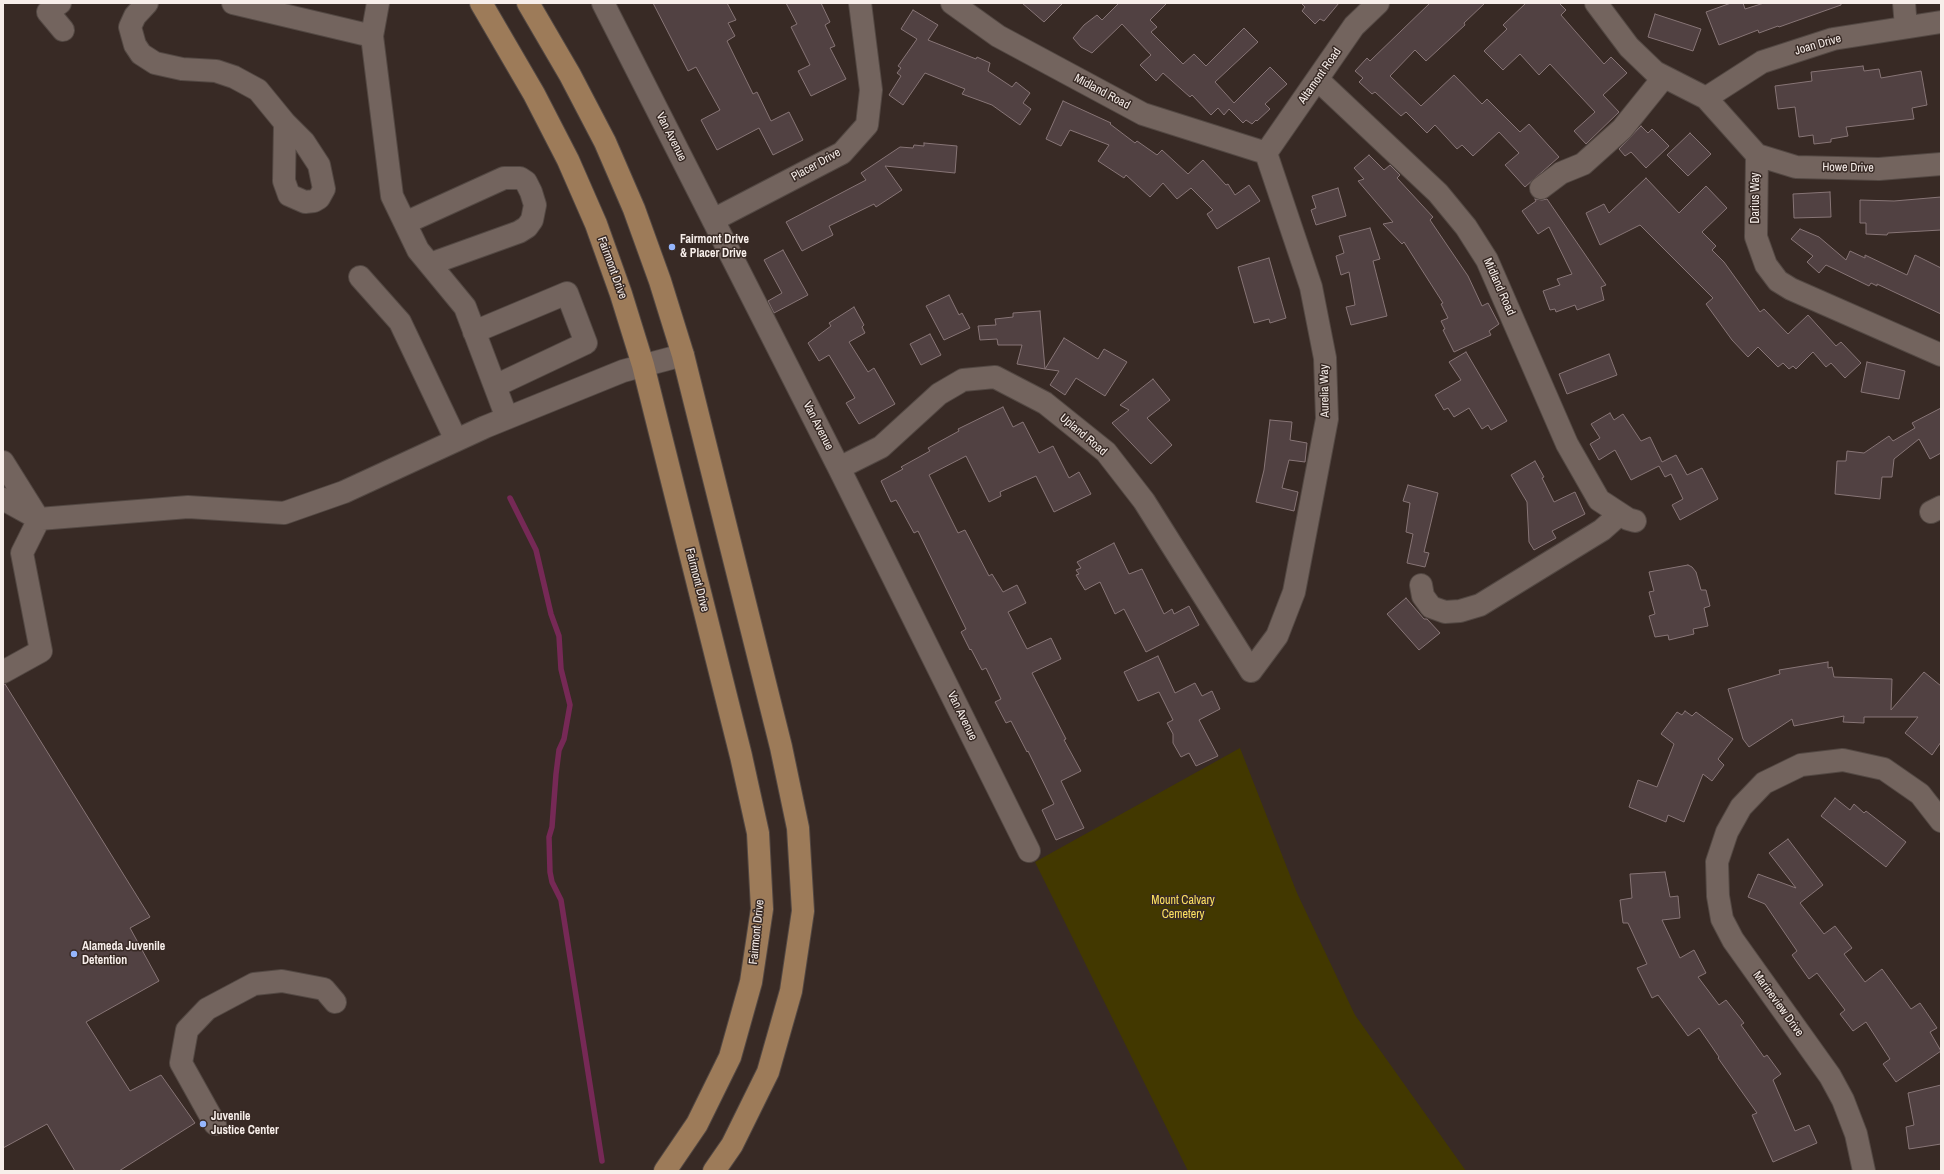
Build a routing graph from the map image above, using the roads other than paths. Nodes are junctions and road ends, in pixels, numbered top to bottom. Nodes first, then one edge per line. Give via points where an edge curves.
1 (147, 3) edge
2 (233, 3) edge
3 (378, 3) edge
4 (480, 3) edge
5 (528, 3) edge
6 (603, 3) edge
7 (860, 3) edge
8 (952, 3) edge
9 (1378, 3) edge
10 (1596, 3) edge
11 (1904, 3) edge
12 (50, 6) edge
13 (1941, 22) edge
14 (1906, 27) junction
15 (63, 30) dead end
16 (372, 36) junction
17 (1664, 77) junction
18 (1318, 80) junction
19 (1706, 98) junction
20 (285, 123) dead end
21 (1266, 153) junction
22 (1757, 156) junction
23 (1941, 164) edge
24 (1541, 188) dead end
25 (713, 220) junction
26 (405, 223) junction
27 (430, 264) junction
28 (360, 277) dead end
29 (474, 332) junction
30 (683, 354) junction
31 (1941, 355) edge
32 (643, 365) junction
33 (495, 386) junction
34 (507, 418) junction
35 (456, 440) junction
36 (3, 462) edge
37 (839, 468) junction
38 (3, 499) edge
39 (39, 518) junction
40 (1421, 585) dead end
41 (1251, 671) joint
42 (3, 672) edge
43 (1941, 822) edge
44 (1029, 851) dead end
45 (335, 1002) dead end
46 (215, 1124) dead end
47 (665, 1171) edge
48 (714, 1171) edge
49 (1864, 1171) edge

1 - 20 street via 135,16 130,27 135,45 141,54 155,63 182,69 216,71 234,77 258,90
2 - 16 street
3 - 16 street
4 - 32 main road, Fairmont Drive via 534,94 568,160 596,224
5 - 30 main road via 570,74 605,142 634,209
6 - 25 street, Van Avenue
7 - 25 street, Placer Drive via 871,90 867,125 842,153
8 - 21 street, Midland Road via 998,36 1143,114
9 - 18 street, Altamont Road via 1354,26
10 - 17 street, Darius Way via 1629,47 1655,72
11 - 14 street
12 - 15 street
13 - 14 street, Joan Drive
14 - 19 street, Joan Drive via 1834,39 1762,62
16 - 26 street via 392,196
17 - 19 street, Darius Way
17 - 24 street via 1622,129 1583,164 1561,173
18 - 21 street, Altamont Road
18 - 40 street, Midland Road via 1438,192 1466,227 1487,260 1567,444 1599,500 1628,517 1602,530 1480,606 1444,612 1431,607 1423,596
19 - 22 street, Darius Way
21 - 41 street, Aurelia Way via 1311,286 1325,358 1327,419 1294,592 1277,636
22 - 23 street, Howe Drive via 1796,167 1879,169
22 - 31 street, Darius Way via 1756,237 1766,265 1778,281 1792,290
25 - 37 street, Van Avenue
26 - 27 street via 418,250
26 - 27 street via 504,178 520,178 526,182 535,205 532,220 526,227
27 - 29 street via 465,307
28 - 35 street via 400,322
29 - 33 street
29 - 33 street via 567,293 586,343
30 - 32 street
30 - 48 main road via 781,747 798,828 803,911 791,991 768,1072 732,1145
32 - 34 street
32 - 47 main road, Fairmont Drive via 758,833 762,909 751,982 730,1057 697,1124
33 - 34 street
34 - 35 street
35 - 39 street via 344,492 284,513 188,506
36 - 39 street
37 - 41 street, Upland Road via 881,447 939,394 963,380 996,377 1045,403 1106,452 1144,501
37 - 44 street, Van Avenue
38 - 39 street
39 - 42 street via 22,553 41,651
43 - 49 street, Marineview Drive via 1920,794 1884,769 1843,760 1801,765 1764,783 1741,808 1727,832 1717,862 1722,919 1733,940 1830,1076 1844,1100 1856,1134
45 - 46 street via 324,989 282,981 254,984 207,1009 187,1030 181,1063

